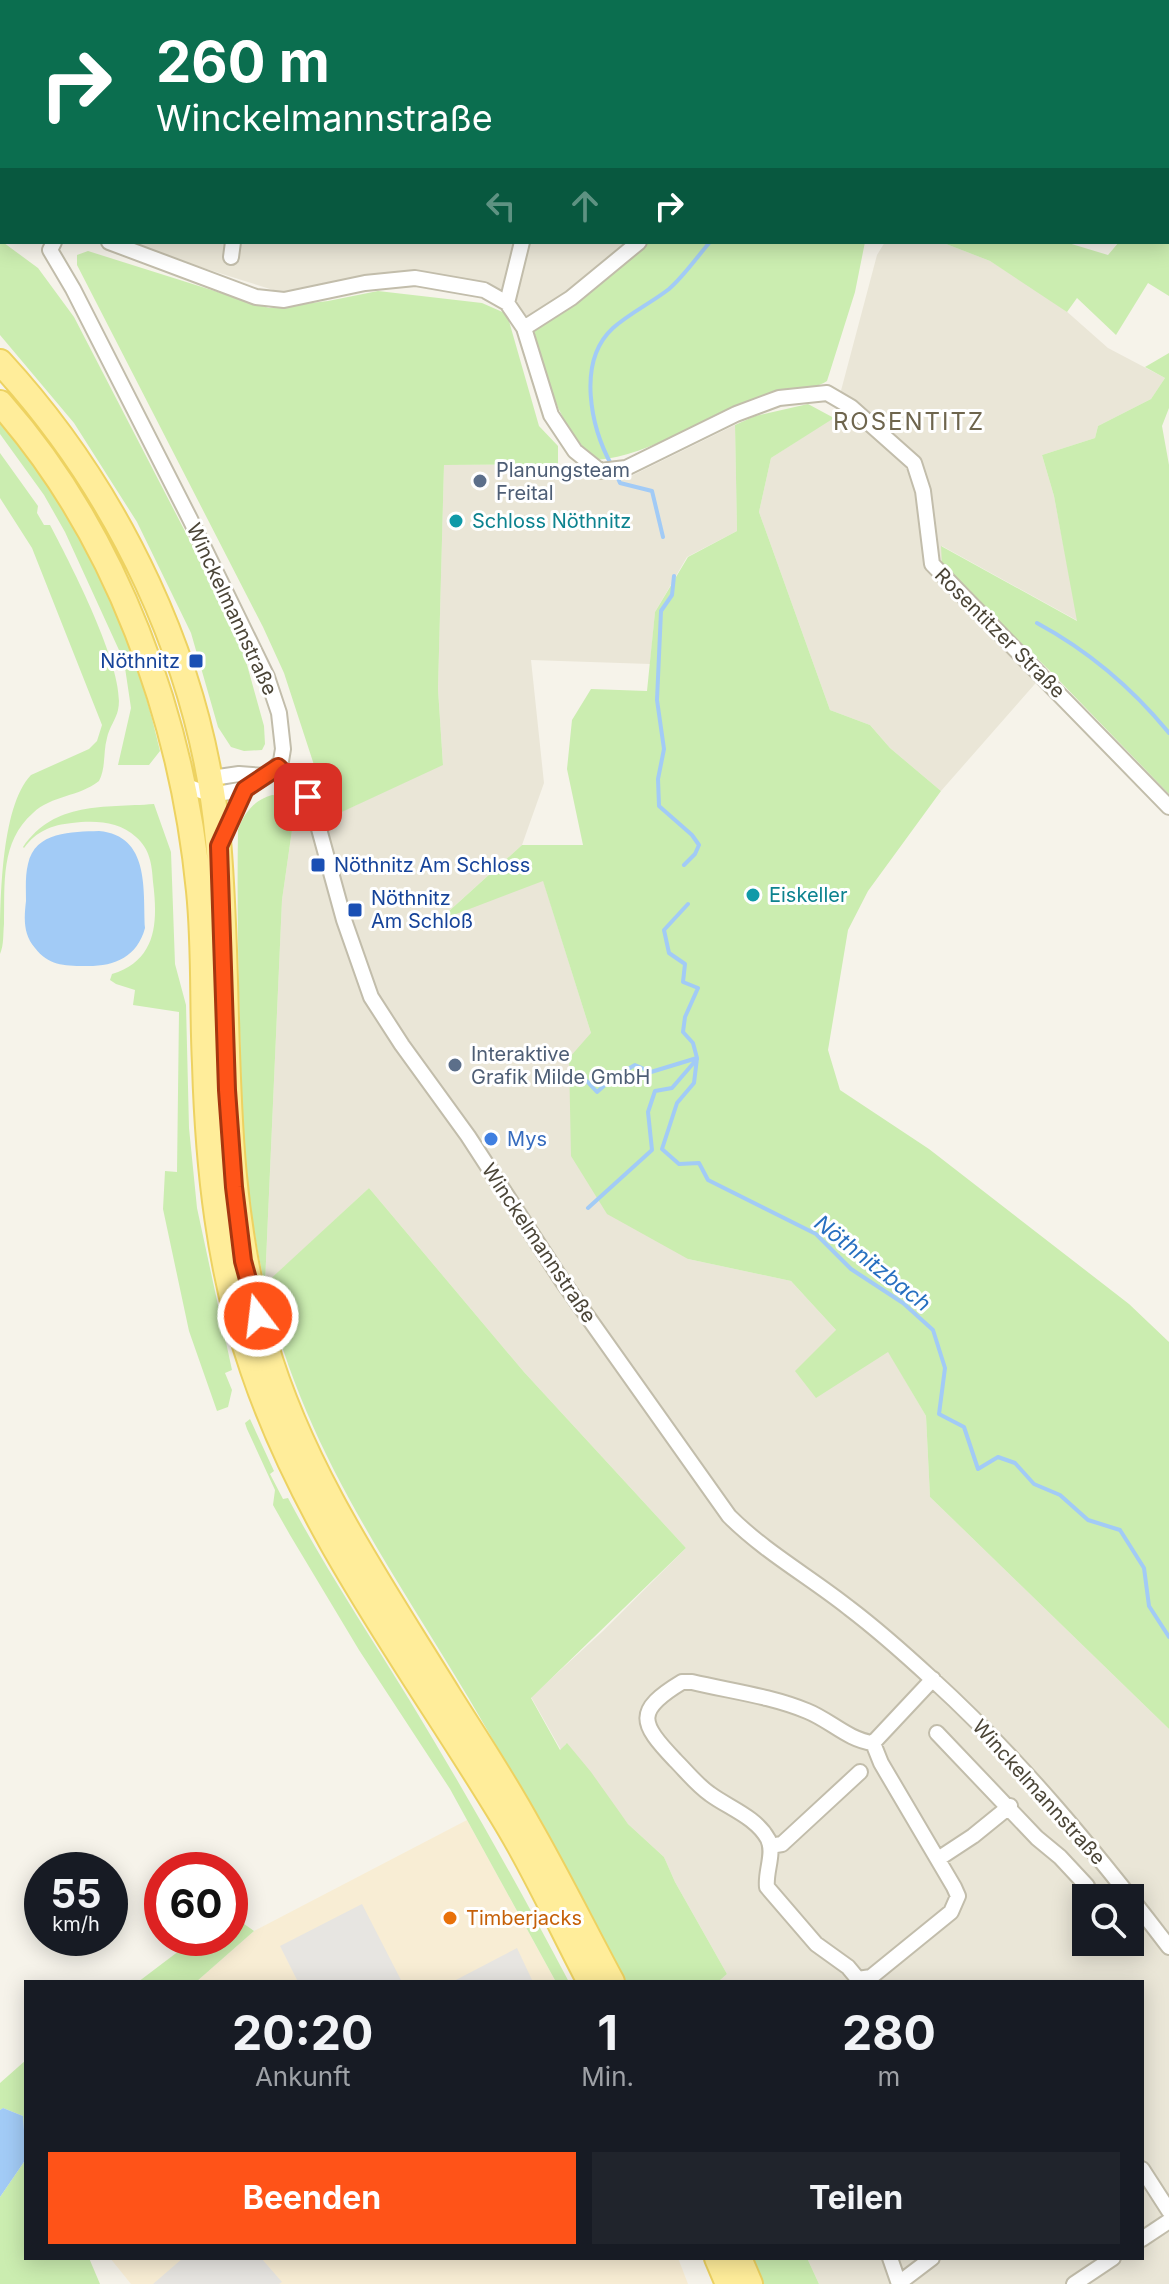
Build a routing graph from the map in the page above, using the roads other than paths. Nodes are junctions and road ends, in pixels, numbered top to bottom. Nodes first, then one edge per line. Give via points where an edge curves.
1 (118, 244) edge
2 (522, 244) edge
3 (637, 244) edge
4 (52, 246) edge
5 (507, 303) junction
6 (524, 328) junction
7 (0, 362) edge
8 (0, 403) edge
9 (278, 767) junction
10 (264, 776) junction
11 (181, 784) junction
12 (211, 787) junction
13 (245, 789) junction
14 (1169, 807) edge
15 (219, 846) junction
16 (933, 1679) junction
17 (937, 1733) dead end
18 (873, 1743) junction
19 (860, 1772) dead end
20 (1010, 1806) junction
21 (770, 1846) junction
22 (938, 1859) junction
23 (1085, 1884) edge
24 (1169, 1947) edge
25 (589, 1980) edge
26 (611, 1980) edge
27 (856, 1980) edge
28 (1144, 2172) edge
29 (1169, 2211) edge
30 (1169, 2221) edge
31 (1144, 2238) edge
32 (718, 2260) edge
33 (740, 2260) edge
34 (891, 2260) edge
35 (929, 2260) edge
36 (1110, 2260) edge
37 (728, 2284) edge
38 (750, 2284) edge
39 (899, 2284) edge
40 (1074, 2284) edge

1 - 5 street via 256,297 284,300 415,278 484,290
2 - 5 street
3 - 6 street via 571,298
4 - 9 street, Winckelmannstraße via 267,677 283,729
5 - 6 street, Rosentitzer Straße
6 - 14 street, Rosentitzer Straße via 551,415 575,451 600,471 626,468 779,398 827,393 851,407 914,463 932,564
7 - 12 main road via 79,463 126,540 181,669
8 - 11 main road via 63,486 115,582 163,709
9 - 10 street
9 - 16 street, Winckelmannstraße via 313,807 371,997 729,1516
10 - 12 street via 239,774
10 - 13 street
11 - 12 street
11 - 25 main road via 199,894 208,1131 218,1223 252,1368 300,1485 347,1571 511,1832
12 - 13 street
12 - 15 main road
13 - 15 street
15 - 26 main road via 227,1090 243,1261 288,1414 366,1561 527,1823
16 - 18 street
16 - 24 street, Winckelmannstraße via 1061,1814
17 - 20 street, Winckelmannstraße
18 - 21 street via 855,1739 805,1710 692,1682 675,1686 651,1706 647,1727 659,1744 705,1791 741,1812
18 - 22 street
19 - 21 street via 782,1844
20 - 22 street, Winckelmannstraße
20 - 23 street, Winckelmannstraße
21 - 27 street via 770,1893
22 - 27 street via 958,1896 956,1905 883,1970
28 - 29 street
30 - 31 street
32 - 37 main road
33 - 38 main road
34 - 39 street
35 - 39 street
36 - 40 street

